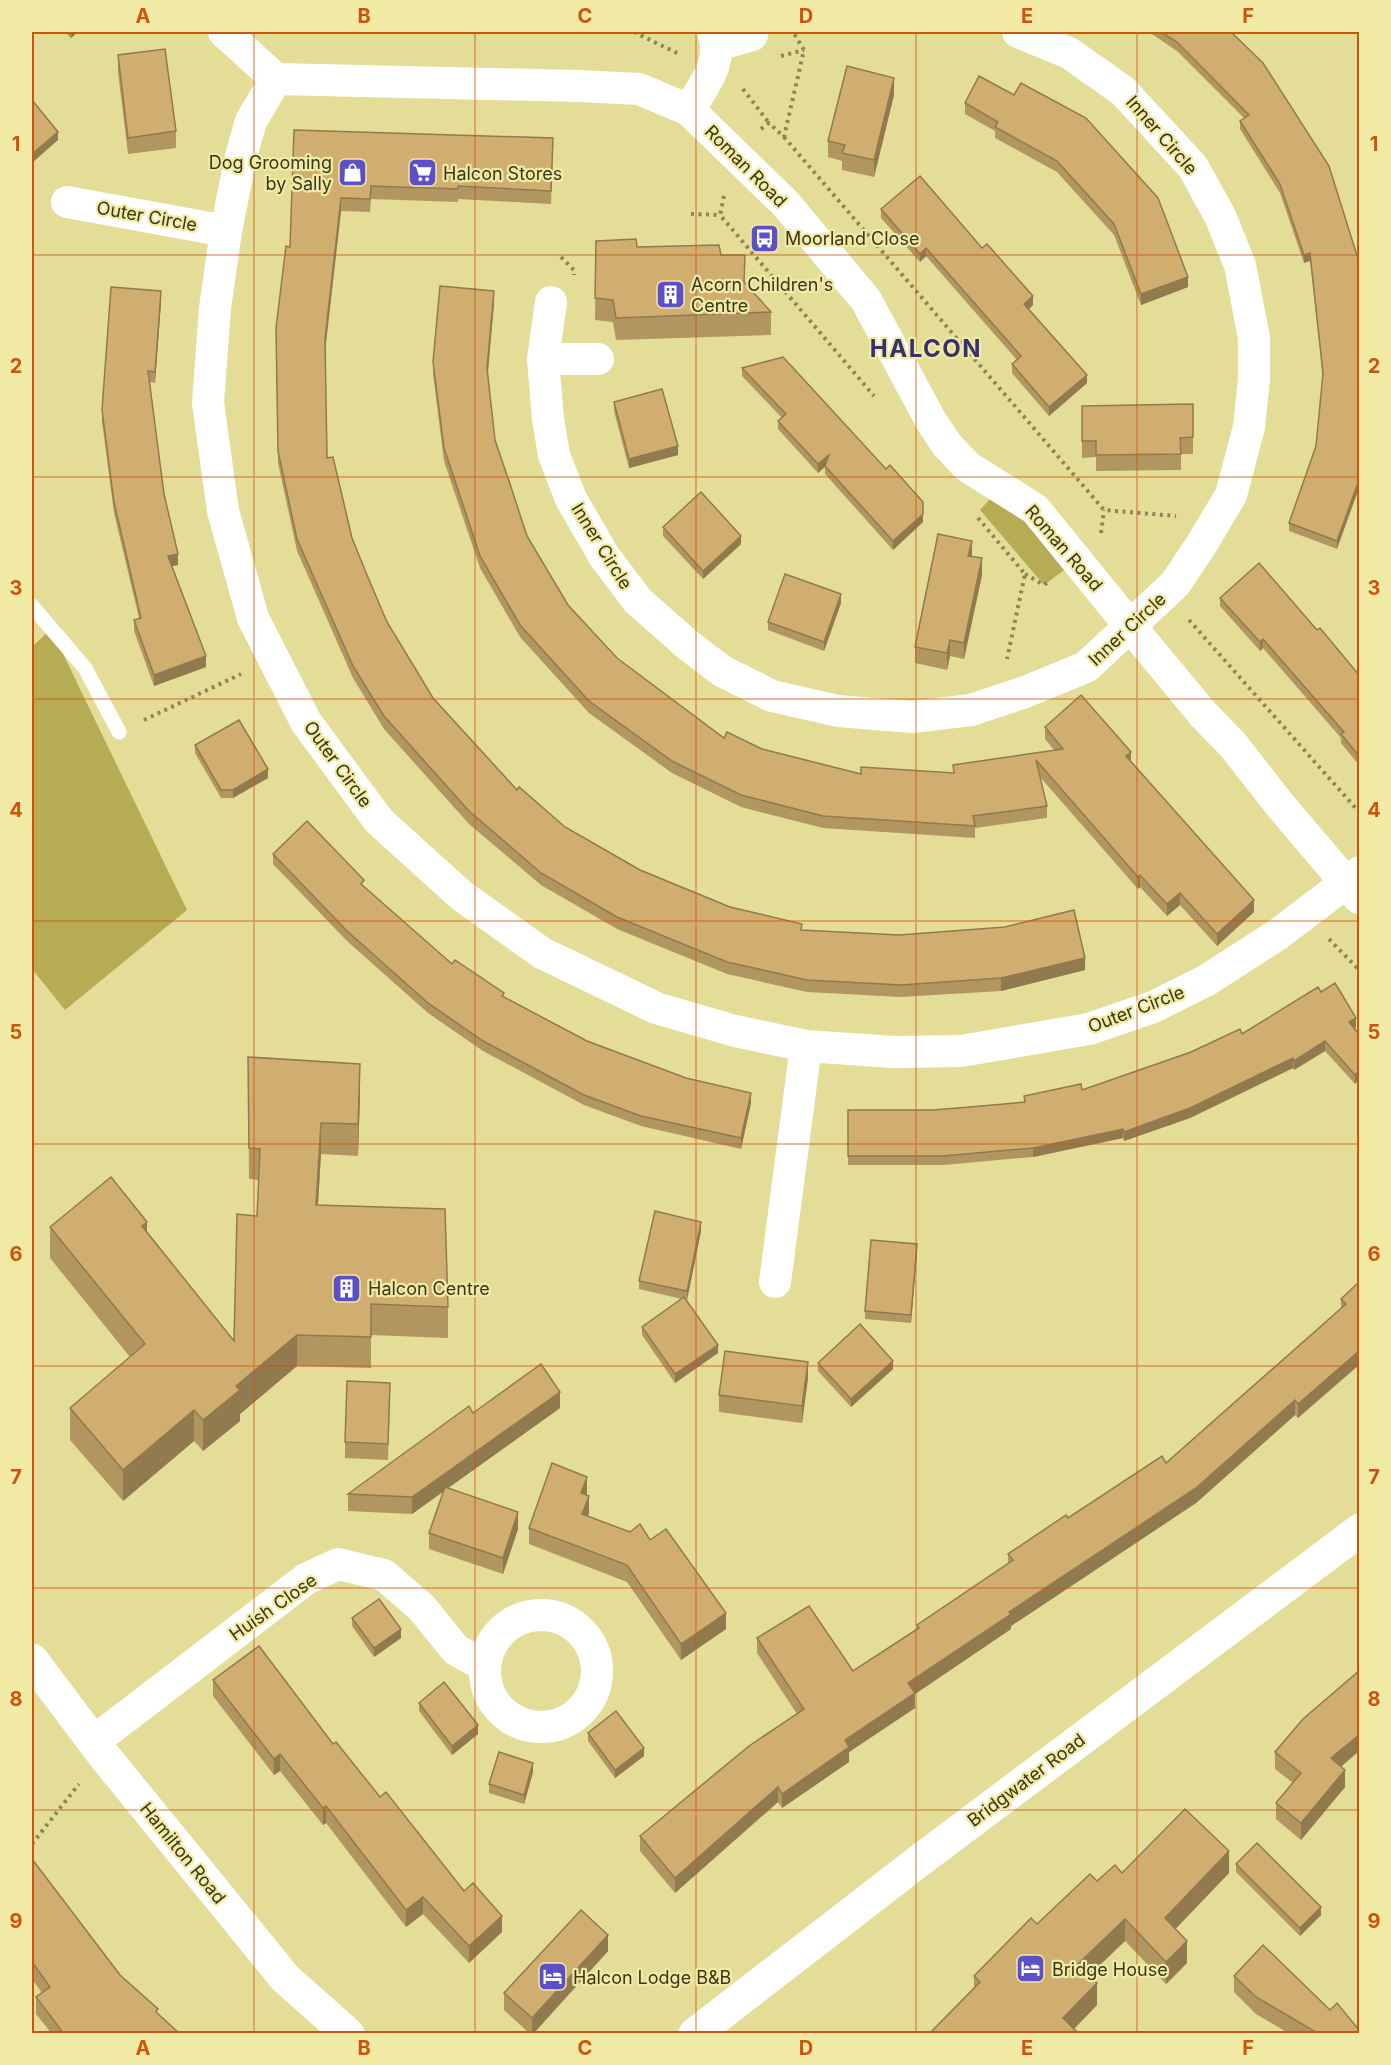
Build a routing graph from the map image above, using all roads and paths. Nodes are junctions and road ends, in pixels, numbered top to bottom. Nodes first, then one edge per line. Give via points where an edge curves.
1 (224, 32) edge
2 (793, 32) edge
3 (1018, 32) edge
4 (752, 35) dead end
5 (715, 38) edge
6 (804, 50) junction
7 (772, 58) dead end
8 (276, 79) junction
9 (739, 85) dead end
10 (689, 110) junction
11 (769, 123) junction
12 (784, 137) junction
13 (731, 152) junction
14 (67, 202) dead end
15 (691, 214) dead end
16 (720, 215) junction
17 (226, 231) junction
18 (551, 302) dead end
19 (543, 359) junction
20 (598, 359) dead end
21 (875, 397) dead end
22 (970, 510) dead end
23 (1216, 520) junction
24 (1165, 594) junction
25 (32, 606) edge
26 (1130, 626) junction
27 (274, 659) junction
28 (998, 701) junction
29 (119, 732) joint
30 (1359, 813) edge
31 (1355, 885) edge
32 (1306, 914) junction
33 (1359, 971) edge
34 (806, 1046) junction
35 (775, 1282) dead end
36 (1359, 1530) edge
37 (32, 1660) edge
38 (483, 1665) dead end
39 (99, 1749) junction
40 (32, 1844) edge
41 (348, 2034) edge
42 (695, 2034) edge

1 - 8 street
2 - 6 path
3 - 23 street, Inner Circle via 1069,52 1123,91 1193,167 1224,225 1240,265 1254,338 1254,379 1241,460 1231,495
4 - 5 street
5 - 10 street via 716,63
6 - 7 path
6 - 12 path
8 - 10 street, Roman Road via 639,89
8 - 17 street, Outer Circle via 251,121
9 - 11 path
10 - 13 street, Roman Road
11 - 12 path
11 - 13 path
12 - 23 path via 1104,510
13 - 16 path
13 - 26 street, Roman Road via 785,203 866,300 947,445 968,467 1035,509
14 - 17 street, Outer Circle
15 - 16 path
16 - 21 path
17 - 27 street, Outer Circle via 208,403 223,511 253,618
18 - 19 street, Inner Circle
19 - 20 street
19 - 28 street, Inner Circle via 554,454 571,498 604,556 638,601 722,671 772,696 838,711 912,717 971,710
22 - 28 path via 1025,574
23 - 24 street, Inner Circle
24 - 26 street, Inner Circle
24 - 30 path
25 - 29 lane via 85,668
26 - 28 street, Inner Circle via 1086,667
26 - 31 street, Roman Road via 1280,806
27 - 29 path
27 - 34 street, Outer Circle via 306,722 379,821 462,896 542,953 656,1008
31 - 32 street, Outer Circle
32 - 33 path
32 - 34 street, Outer Circle via 1207,980 1154,1007 1089,1029 961,1051 894,1052
34 - 35 street
36 - 42 street, Bridgwater Road
37 - 39 street, Hamilton Road
38 - 39 street, Huish Close via 456,1650 422,1608 384,1575 338,1564 306,1579
39 - 40 path
39 - 41 street, Hamilton Road via 285,1978

